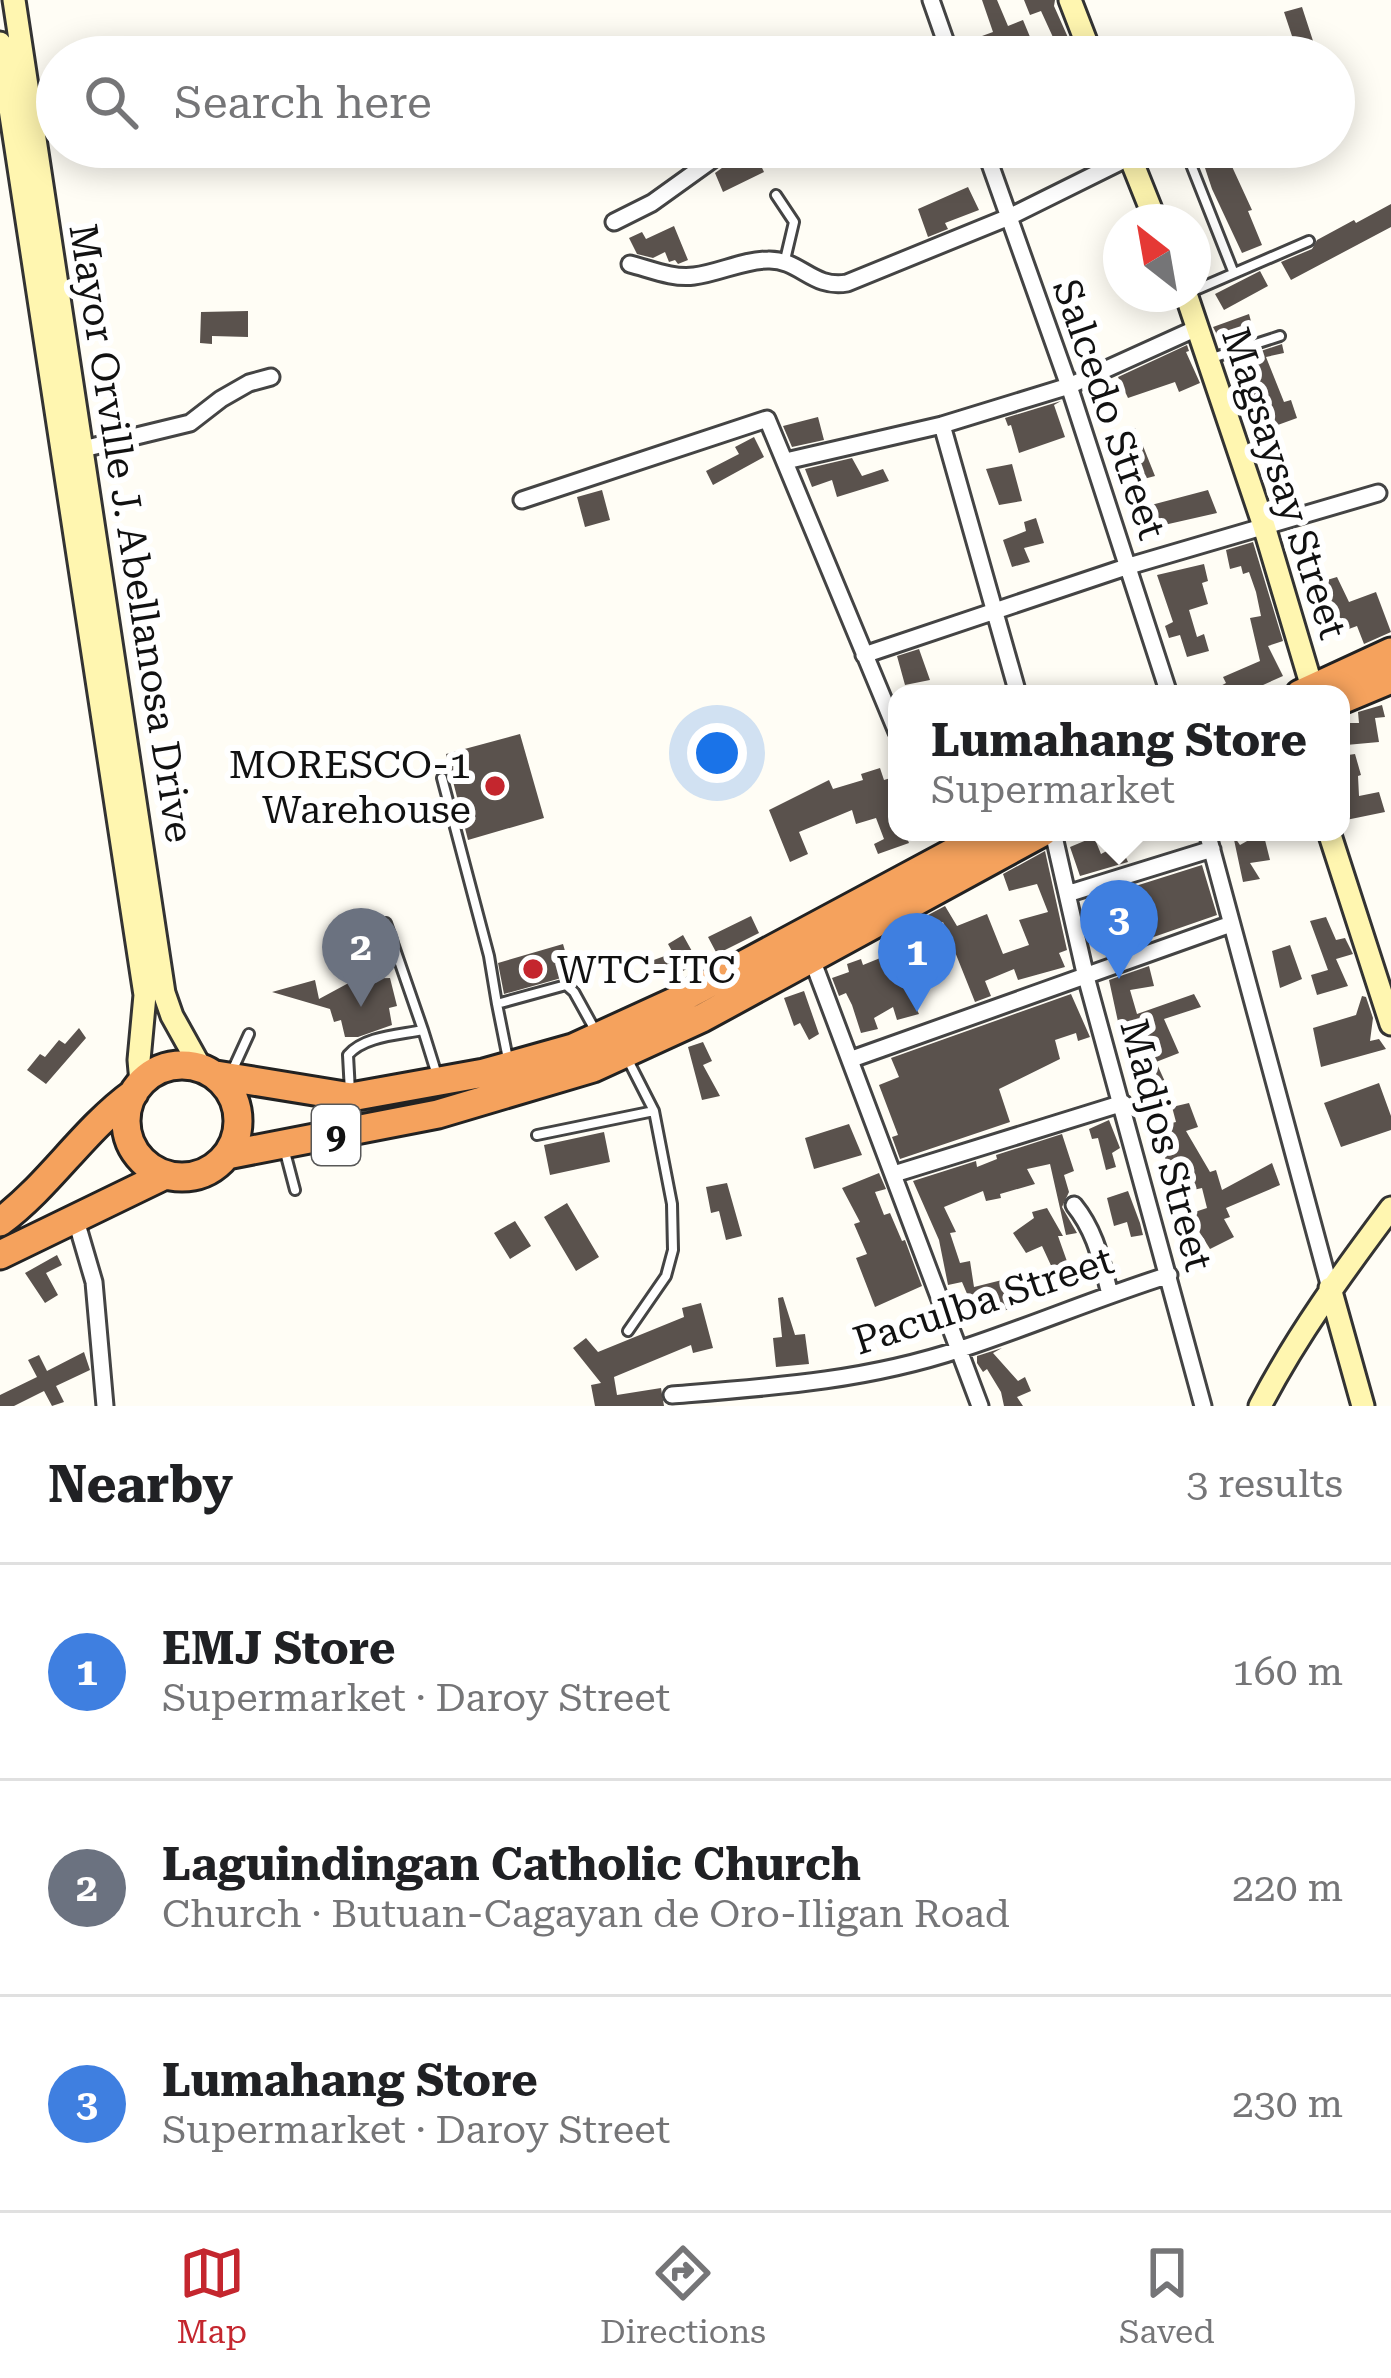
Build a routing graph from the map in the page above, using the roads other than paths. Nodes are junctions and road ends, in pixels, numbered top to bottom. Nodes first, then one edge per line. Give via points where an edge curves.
1 (14, 0) edge
2 (931, 0) edge
3 (1070, 0) edge
4 (944, 36) edge
5 (1084, 36) edge
6 (0, 43) edge
7 (36, 143) edge
8 (40, 168) edge
9 (700, 168) edge
10 (992, 168) edge
11 (1099, 168) edge
12 (1134, 168) edge
13 (1192, 168) edge
14 (776, 195) dead end
15 (1149, 204) edge
16 (1009, 217) junction
17 (614, 222) dead end
18 (1309, 241) dead end
19 (784, 262) junction
20 (630, 264) dead end
21 (1233, 271) junction
22 (1211, 282) edge
23 (1193, 312) edge
24 (1197, 328) junction
25 (1280, 336) dead end
26 (1208, 359) junction
27 (272, 377) dead end
28 (1069, 386) junction
29 (942, 425) junction
30 (83, 449) junction
31 (786, 461) junction
32 (1378, 493) dead end
33 (522, 500) dead end
34 (1264, 526) junction
35 (1129, 566) junction
36 (996, 610) junction
37 (1391, 652) edge
38 (864, 655) junction
39 (1391, 679) edge
40 (1016, 685) edge
41 (1166, 685) edge
42 (1307, 685) edge
43 (1323, 685) edge
44 (1350, 696) edge
45 (888, 711) edge
46 (442, 778) dead end
47 (1024, 841) edge
48 (1056, 841) edge
49 (1207, 841) edge
50 (1210, 841) edge
51 (1332, 841) edge
52 (945, 843) edge
53 (1070, 893) junction
54 (386, 923) dead end
55 (1231, 925) junction
56 (807, 946) junction
57 (1085, 974) junction
58 (496, 1004) junction
59 (1391, 1024) edge
60 (423, 1030) junction
61 (249, 1034) dead end
62 (613, 1041) junction
63 (852, 1059) junction
64 (510, 1066) junction
65 (216, 1073) junction
66 (439, 1082) junction
67 (137, 1088) junction
68 (351, 1096) junction
69 (1123, 1102) junction
70 (654, 1111) junction
71 (445, 1112) junction
72 (537, 1135) dead end
73 (283, 1145) junction
74 (227, 1155) junction
75 (894, 1174) junction
76 (165, 1175) junction
77 (295, 1190) dead end
78 (1074, 1205) dead end
79 (1391, 1208) edge
80 (75, 1217) junction
81 (0, 1222) edge
82 (0, 1255) edge
83 (1169, 1275) junction
84 (1330, 1288) junction
85 (1110, 1294) junction
86 (628, 1331) dead end
87 (958, 1351) junction
88 (672, 1395) dead end
89 (974, 1404) edge
90 (105, 1406) edge
91 (1203, 1406) edge
92 (1260, 1406) edge
93 (1363, 1406) edge

1 - 7 main road, Mayor Orville J. Abellanosa Drive
2 - 4 street
3 - 5 main road
6 - 67 main road, Mayor Orville J. Abellanosa Drive via 145,995
8 - 30 main road, Mayor Orville J. Abellanosa Drive
9 - 17 street
10 - 16 street, Salcedo Street
11 - 16 street
12 - 15 main road
13 - 21 lane
14 - 19 lane via 794,222
16 - 19 street via 847,284 819,283
16 - 28 street, Salcedo Street
18 - 21 lane
19 - 20 street via 678,277
21 - 22 lane
23 - 24 main road, Magsaysay Street
24 - 26 main road, Magsaysay Street
24 - 28 street
25 - 26 lane
26 - 34 main road, Magsaysay Street
27 - 30 street via 249,383 190,423
28 - 29 street
28 - 35 street, Salcedo Street
29 - 31 street
29 - 36 street
30 - 65 main road, Mayor Orville J. Abellanosa Drive via 164,993
31 - 33 street via 761,418
31 - 38 street
32 - 34 street
34 - 35 street
34 - 42 main road, Magsaysay Street
35 - 36 street
35 - 41 street, Salcedo Street
36 - 38 street
36 - 40 street
37 - 43 highway
38 - 45 street
39 - 44 highway
46 - 58 lane
47 - 56 highway, 9
48 - 53 street, Madjos Street
49 - 53 street
50 - 55 street
51 - 59 main road
52 - 56 highway, 9
53 - 57 street, Madjos Street
54 - 60 lane
55 - 57 street
55 - 84 street
56 - 62 highway, 9
56 - 63 street
57 - 63 street
57 - 69 street, Madjos Street
58 - 62 lane via 566,985
58 - 64 lane
60 - 66 lane
60 - 68 lane via 352,1049
61 - 65 lane
62 - 64 highway, 9
62 - 70 lane
62 - 71 highway, 9 via 593,1068
63 - 75 street
64 - 66 highway, 9
65 - 67 highway, 9 via 163,1068
65 - 68 highway, 9
65 - 74 highway via 238,1113
66 - 68 highway, 9
66 - 71 lane
67 - 76 highway via 126,1117 129,1142
67 - 81 highway, 9
69 - 75 street
69 - 83 street, Madjos Street
70 - 72 lane
70 - 86 lane via 673,1250 666,1276
71 - 73 highway, 9
73 - 74 highway, 9
73 - 77 lane
74 - 76 highway, 9 via 204,1173
75 - 87 street
76 - 80 highway, 9
78 - 85 street via 1088,1222
79 - 84 main road
80 - 82 highway, 9
80 - 90 street via 94,1282
83 - 85 street, Paculba Street
83 - 91 street, Madjos Street
84 - 92 main road
84 - 93 main road
85 - 87 street, Paculba Street
87 - 88 street, Paculba Street via 799,1387
87 - 89 street

